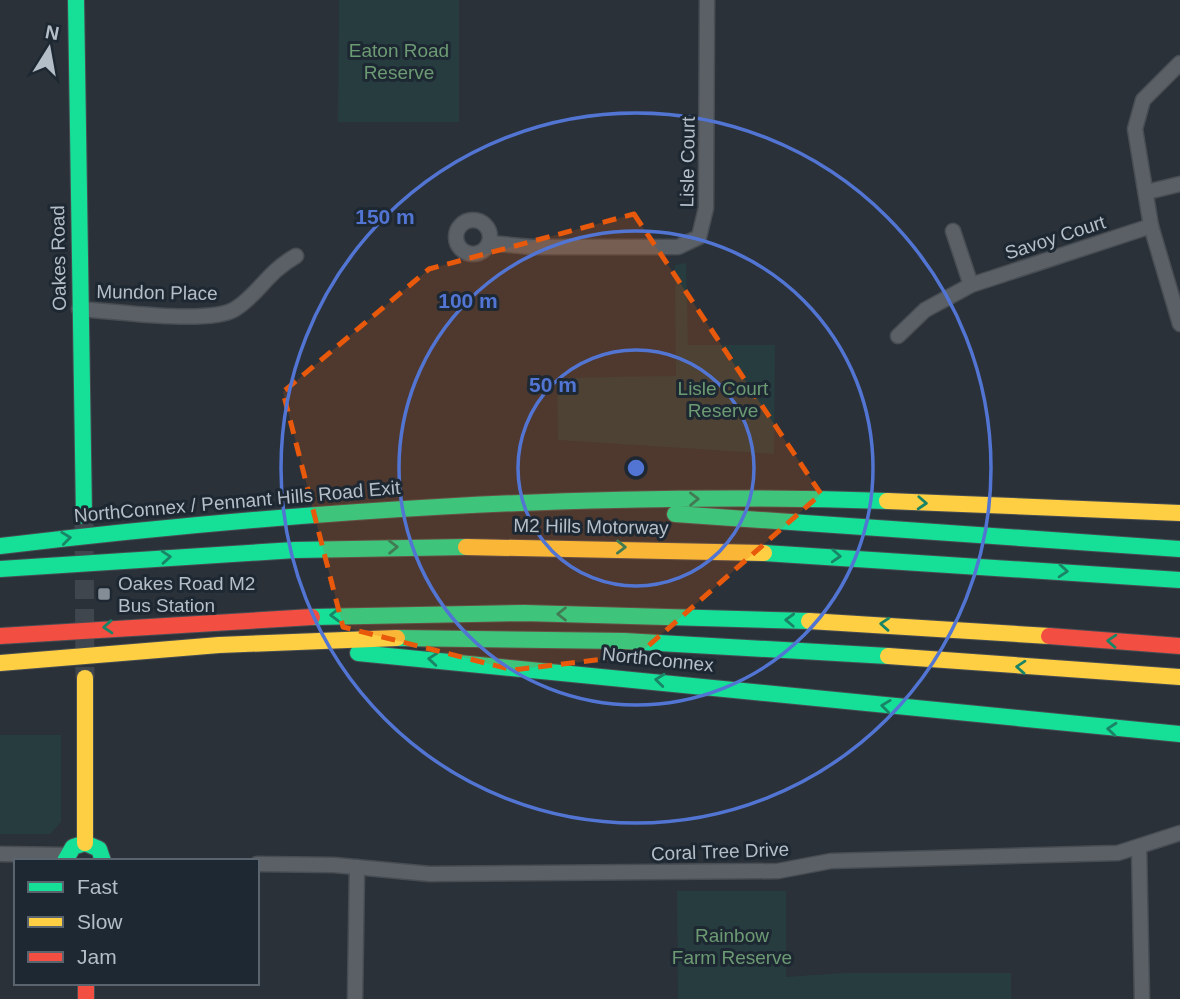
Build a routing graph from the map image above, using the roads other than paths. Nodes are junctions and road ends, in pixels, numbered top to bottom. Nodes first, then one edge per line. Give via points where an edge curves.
1 (76, 0) edge
2 (707, 0) edge
3 (1180, 63) edge
4 (1180, 184) edge
5 (1147, 192) junction
6 (1151, 226) junction
7 (953, 231) dead end
8 (490, 243) dead end
9 (296, 256) dead end
10 (971, 285) junction
11 (79, 309) junction
12 (1180, 324) edge
13 (898, 335) dead end
14 (479, 502) junction
15 (1180, 513) edge
16 (84, 516) tunnel mouth
17 (0, 546) edge
18 (1180, 549) edge
19 (0, 569) edge
20 (1180, 580) edge
21 (0, 636) edge
22 (1180, 646) edge
23 (130, 650) junction
24 (0, 663) edge
25 (1180, 677) edge
26 (85, 678) tunnel mouth
27 (1180, 734) edge
28 (1180, 833) edge
29 (85, 843) junction
30 (1139, 847) junction
31 (0, 854) edge
32 (66, 858) edge
33 (102, 859) edge
34 (259, 864) edge
35 (357, 867) junction
36 (355, 999) edge
37 (1142, 999) edge

1 - 11 main road, Oakes Road
2 - 8 street, Lisle Court via 706,208 699,237 678,247
3 - 5 street via 1138,109 1136,142
4 - 5 street
5 - 6 street
6 - 10 street, Savoy Court
6 - 12 street
7 - 10 street
9 - 11 street, Mundon Place via 273,270 243,304 220,315
10 - 13 street, Savoy Court via 925,310
11 - 16 main road, Oakes Road
14 -> 15 main road via 794,498
17 -> 14 main road, NorthConnex / Pennant Hills Road Exit via 249,518
14 - 18 main road
19 -> 20 main road, M2 Hills Motorway via 213,554 524,546 871,558
22 -> 21 main road via 858,622 600,614 318,616
23 - 24 main road
25 -> 23 main road via 534,639 322,639
27 -> 23 main road, NorthConnex via 986,719 592,673 366,653
26 - 29 main road
28 - 30 street, Coral Tree Drive
29 - 32 main road via 73,846
29 - 33 main road via 99,849
30 - 35 street, Coral Tree Drive via 1093,855 831,861 766,872 430,874
30 - 37 street
31 - 32 street
34 - 35 street, Coral Tree Drive
35 - 36 street

